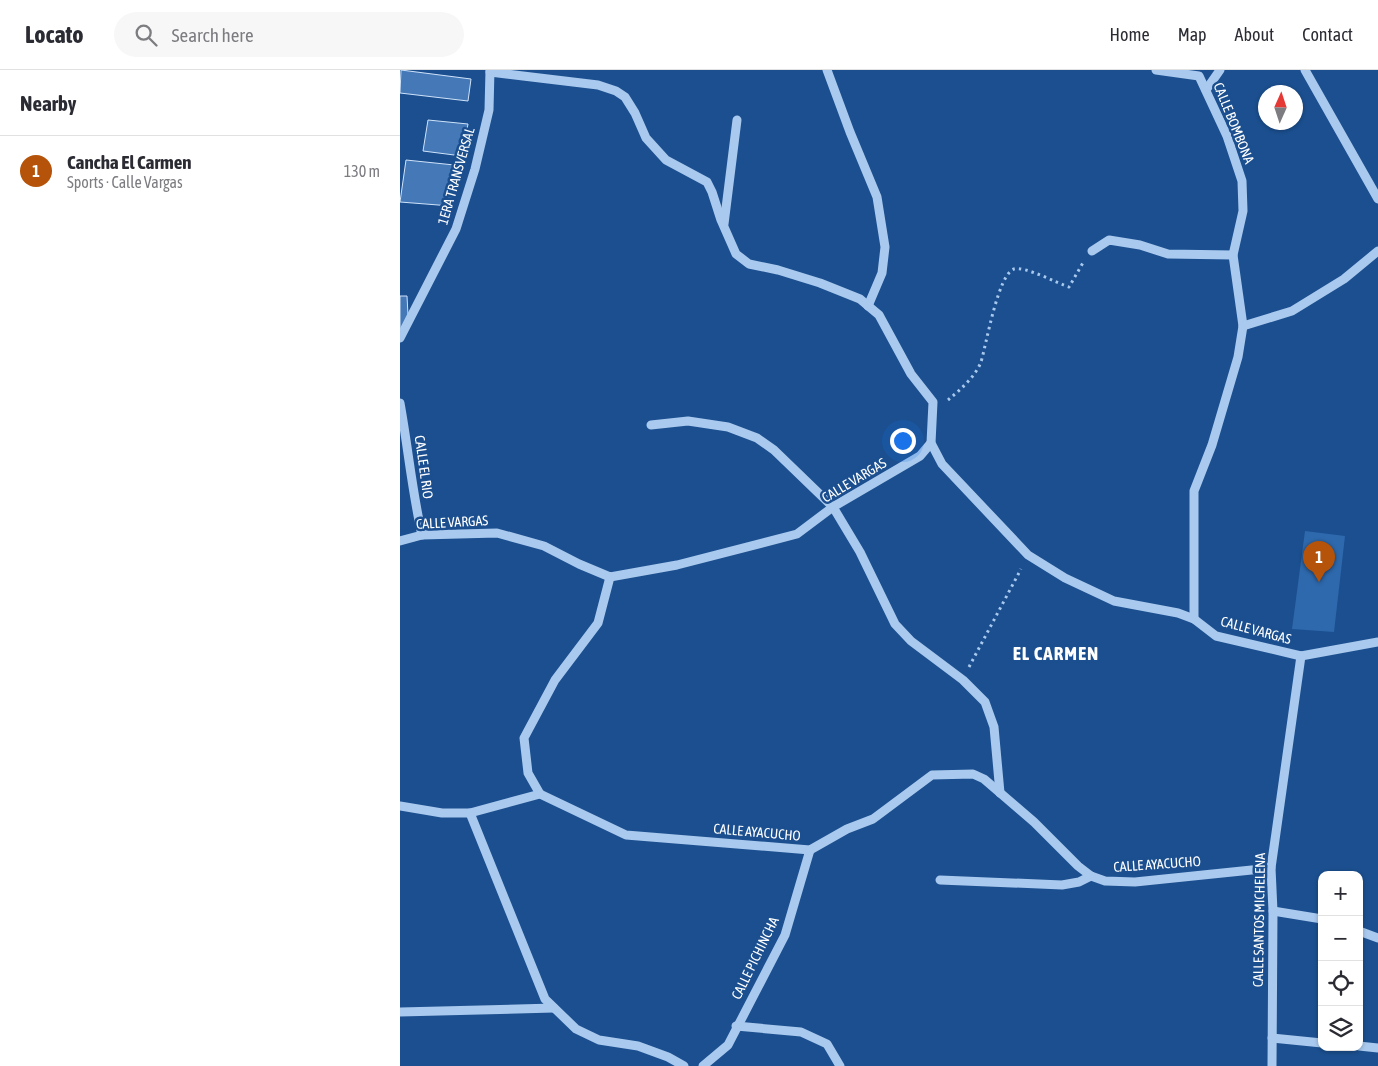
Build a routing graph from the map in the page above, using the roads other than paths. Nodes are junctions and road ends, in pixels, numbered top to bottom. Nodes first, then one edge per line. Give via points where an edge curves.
1 (827, 70) edge
2 (1156, 70) edge
3 (1220, 70) edge
4 (1305, 70) edge
5 (490, 71) edge
6 (1206, 90) junction
7 (738, 120) dead end
8 (1378, 199) edge
9 (724, 226) junction
10 (1092, 251) road end
11 (1378, 251) edge
12 (1234, 254) junction
13 (868, 306) junction
14 (1243, 326) junction
15 (400, 338) edge
16 (400, 403) edge
17 (651, 425) dead end
18 (931, 443) junction
19 (833, 507) junction
20 (422, 535) junction
21 (400, 541) edge
22 (610, 577) junction
23 (1194, 619) junction
24 (1378, 642) edge
25 (1301, 656) junction
26 (1000, 793) junction
27 (540, 794) junction
28 (400, 806) edge
29 (470, 813) junction
30 (810, 850) junction
31 (1271, 868) junction
32 (1091, 876) junction
33 (940, 880) dead end
34 (1273, 911) junction
35 (1318, 918) edge
36 (1363, 932) edge
37 (1378, 938) edge
38 (554, 1008) junction
39 (400, 1012) edge
40 (736, 1026) junction
41 (1272, 1038) junction
42 (1318, 1043) edge
43 (1363, 1046) edge
44 (1378, 1048) edge
45 (684, 1066) edge
46 (703, 1066) edge
47 (840, 1066) edge
48 (1272, 1066) edge

1 - 13 street via 876,196 885,247 882,273
2 - 6 street, CALLE BOMBONA via 1199,76
3 - 6 street
4 - 8 street
5 - 9 street via 598,85 616,91 625,97 646,138 666,160 707,182
5 - 15 street, 1ERA TRANSVERSAL via 489,110 456,229
6 - 12 street, CALLE BOMBONA via 1227,136 1242,181 1243,211
7 - 9 street
9 - 13 street via 736,254 748,264 820,283 860,298
10 - 12 street via 1109,240 1168,254
11 - 14 street via 1344,279 1292,311
12 - 14 street, CALLE BOMBONA
13 - 18 street via 879,315 911,374 933,402
14 - 23 street, CALLE BOMBONA via 1238,357 1194,491
16 - 20 street, CALLE EL RIO
17 - 19 street via 688,421 728,427 757,438 774,450
18 - 19 street, CALLE VARGAS via 906,466
18 - 23 street, CALLE VARGAS via 942,464 1028,555 1065,578 1114,601
19 - 22 street, CALLE VARGAS via 797,534 677,565
19 - 26 street via 860,552 895,624 985,702 994,727
20 - 21 street, CALLE VARGAS
20 - 22 street, CALLE VARGAS via 497,533 544,546
22 - 27 street via 598,623 555,680 524,738 528,772
23 - 25 street, CALLE VARGAS via 1216,636
24 - 25 street, CALLE VARGAS
25 - 31 street, CALLE SANTOS MICHELENA
26 - 30 street, CALLE AYACUCHO via 973,774 932,775 873,819 847,828
26 - 32 street, CALLE AYACUCHO
27 - 29 street
27 - 30 street, CALLE AYACUCHO via 626,835
28 - 29 street via 442,813
29 - 38 street via 545,999
30 - 40 street, CALLE PICHINCHA via 785,935
31 - 32 street, CALLE AYACUCHO via 1135,882 1105,881
31 - 34 street, CALLE SANTOS MICHELENA
32 - 33 street via 1062,885
34 - 35 street
34 - 41 street, CALLE SANTOS MICHELENA
36 - 37 street
38 - 39 street
38 - 45 street via 576,1029 599,1040 638,1046
40 - 46 street, CALLE PICHINCHA via 728,1045
40 - 47 street via 801,1032 827,1044
41 - 42 street
41 - 48 street, CALLE SANTOS MICHELENA
43 - 44 street

